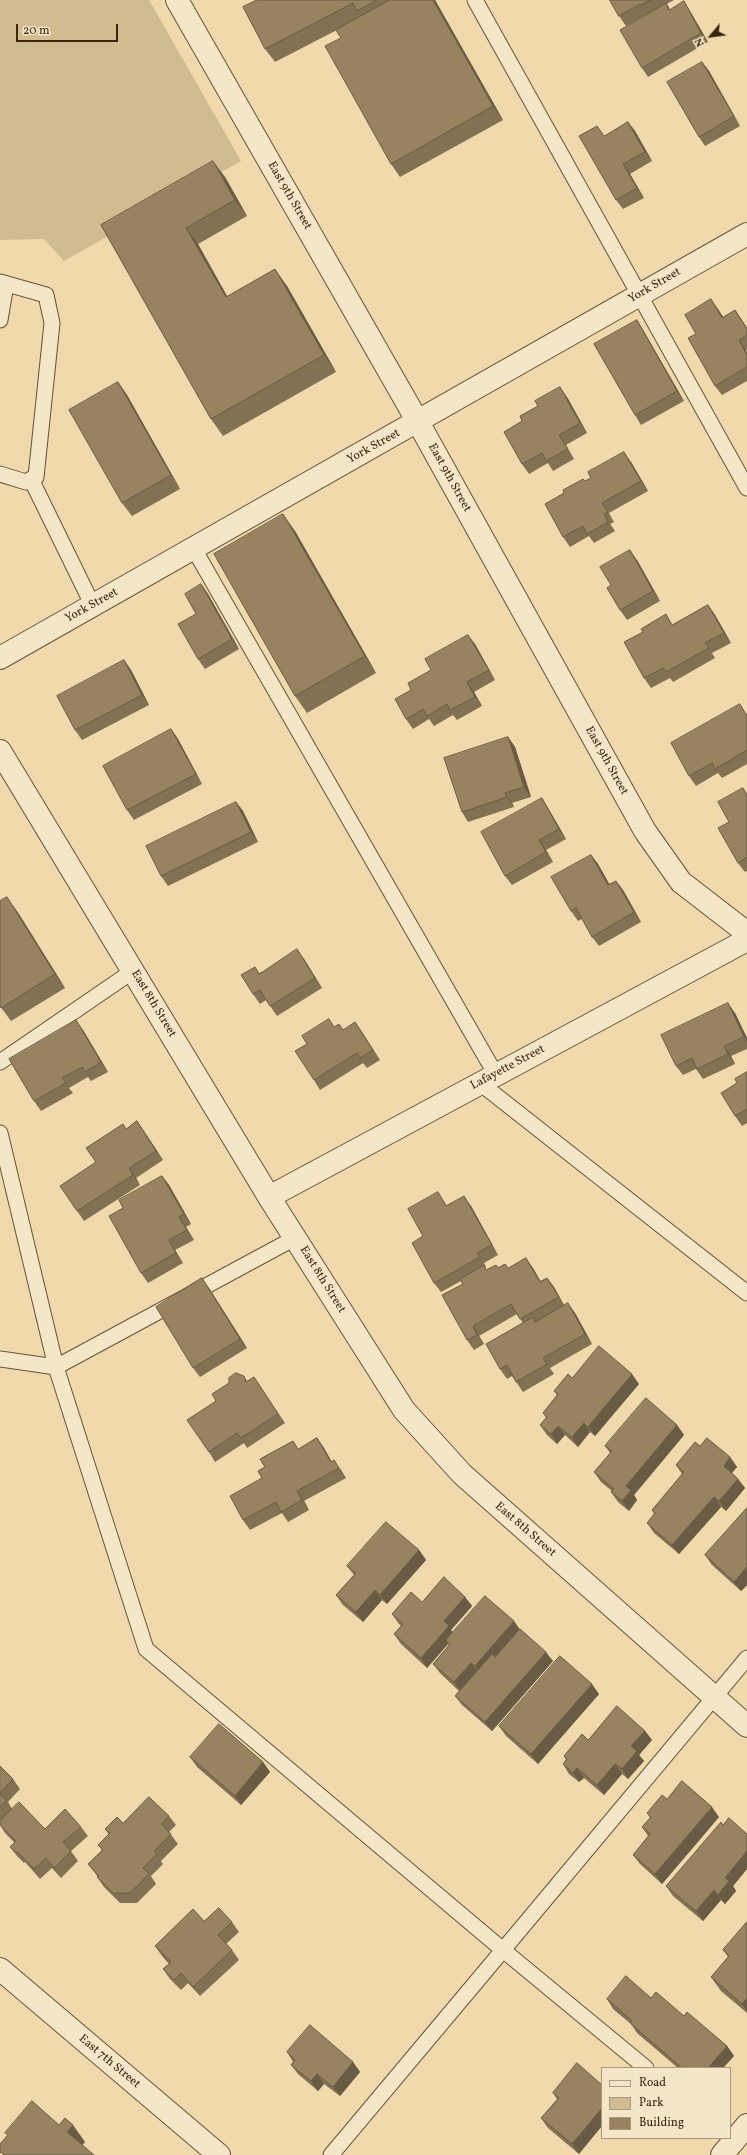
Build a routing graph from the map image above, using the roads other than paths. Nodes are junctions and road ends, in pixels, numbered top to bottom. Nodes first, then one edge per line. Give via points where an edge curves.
1 (177, 0) edge
2 (475, 0) edge
3 (747, 234) edge
4 (3, 283) edge
5 (640, 295) junction
6 (0, 320) edge
7 (418, 422) junction
8 (0, 474) edge
9 (31, 479) junction
10 (747, 488) edge
11 (194, 549) junction
12 (93, 606) junction
13 (0, 658) edge
14 (0, 751) edge
15 (747, 933) edge
16 (747, 940) edge
17 (133, 971) junction
18 (0, 1062) edge
19 (488, 1079) junction
20 (0, 1133) edge
21 (269, 1197) junction
22 (295, 1238) junction
23 (747, 1293) edge
24 (0, 1359) edge
25 (56, 1367) junction
26 (747, 1658) edge
27 (714, 1696) junction
28 (747, 1726) edge
29 (503, 1950) junction
30 (0, 1969) edge
31 (645, 2067) edge
32 (219, 2155) edge
33 (331, 2155) edge

1 - 7 street, East 9th Street
2 - 5 lane
3 - 5 street, York Street
4 - 6 lane
4 - 9 lane via 46,295 52,323 36,477
5 - 7 street, York Street
5 - 10 lane
7 - 11 street, York Street
7 - 15 street, East 9th Street via 645,831 681,882
8 - 9 lane via 26,482
9 - 12 lane
11 - 12 street, York Street
11 - 19 lane
12 - 13 street, York Street
14 - 17 street, East 8th Street
16 - 19 street, Lafayette Street
17 - 18 lane
17 - 21 street, East 8th Street
19 - 21 street, Lafayette Street
19 - 23 lane
20 - 25 lane
21 - 22 street, East 8th Street
22 - 25 lane
22 - 27 street, East 8th Street via 404,1410 456,1468
24 - 25 lane
25 - 29 lane via 146,1649
26 - 27 lane
27 - 28 street, East 8th Street
27 - 29 lane
29 - 31 lane
29 - 33 lane
30 - 32 street, East 7th Street

